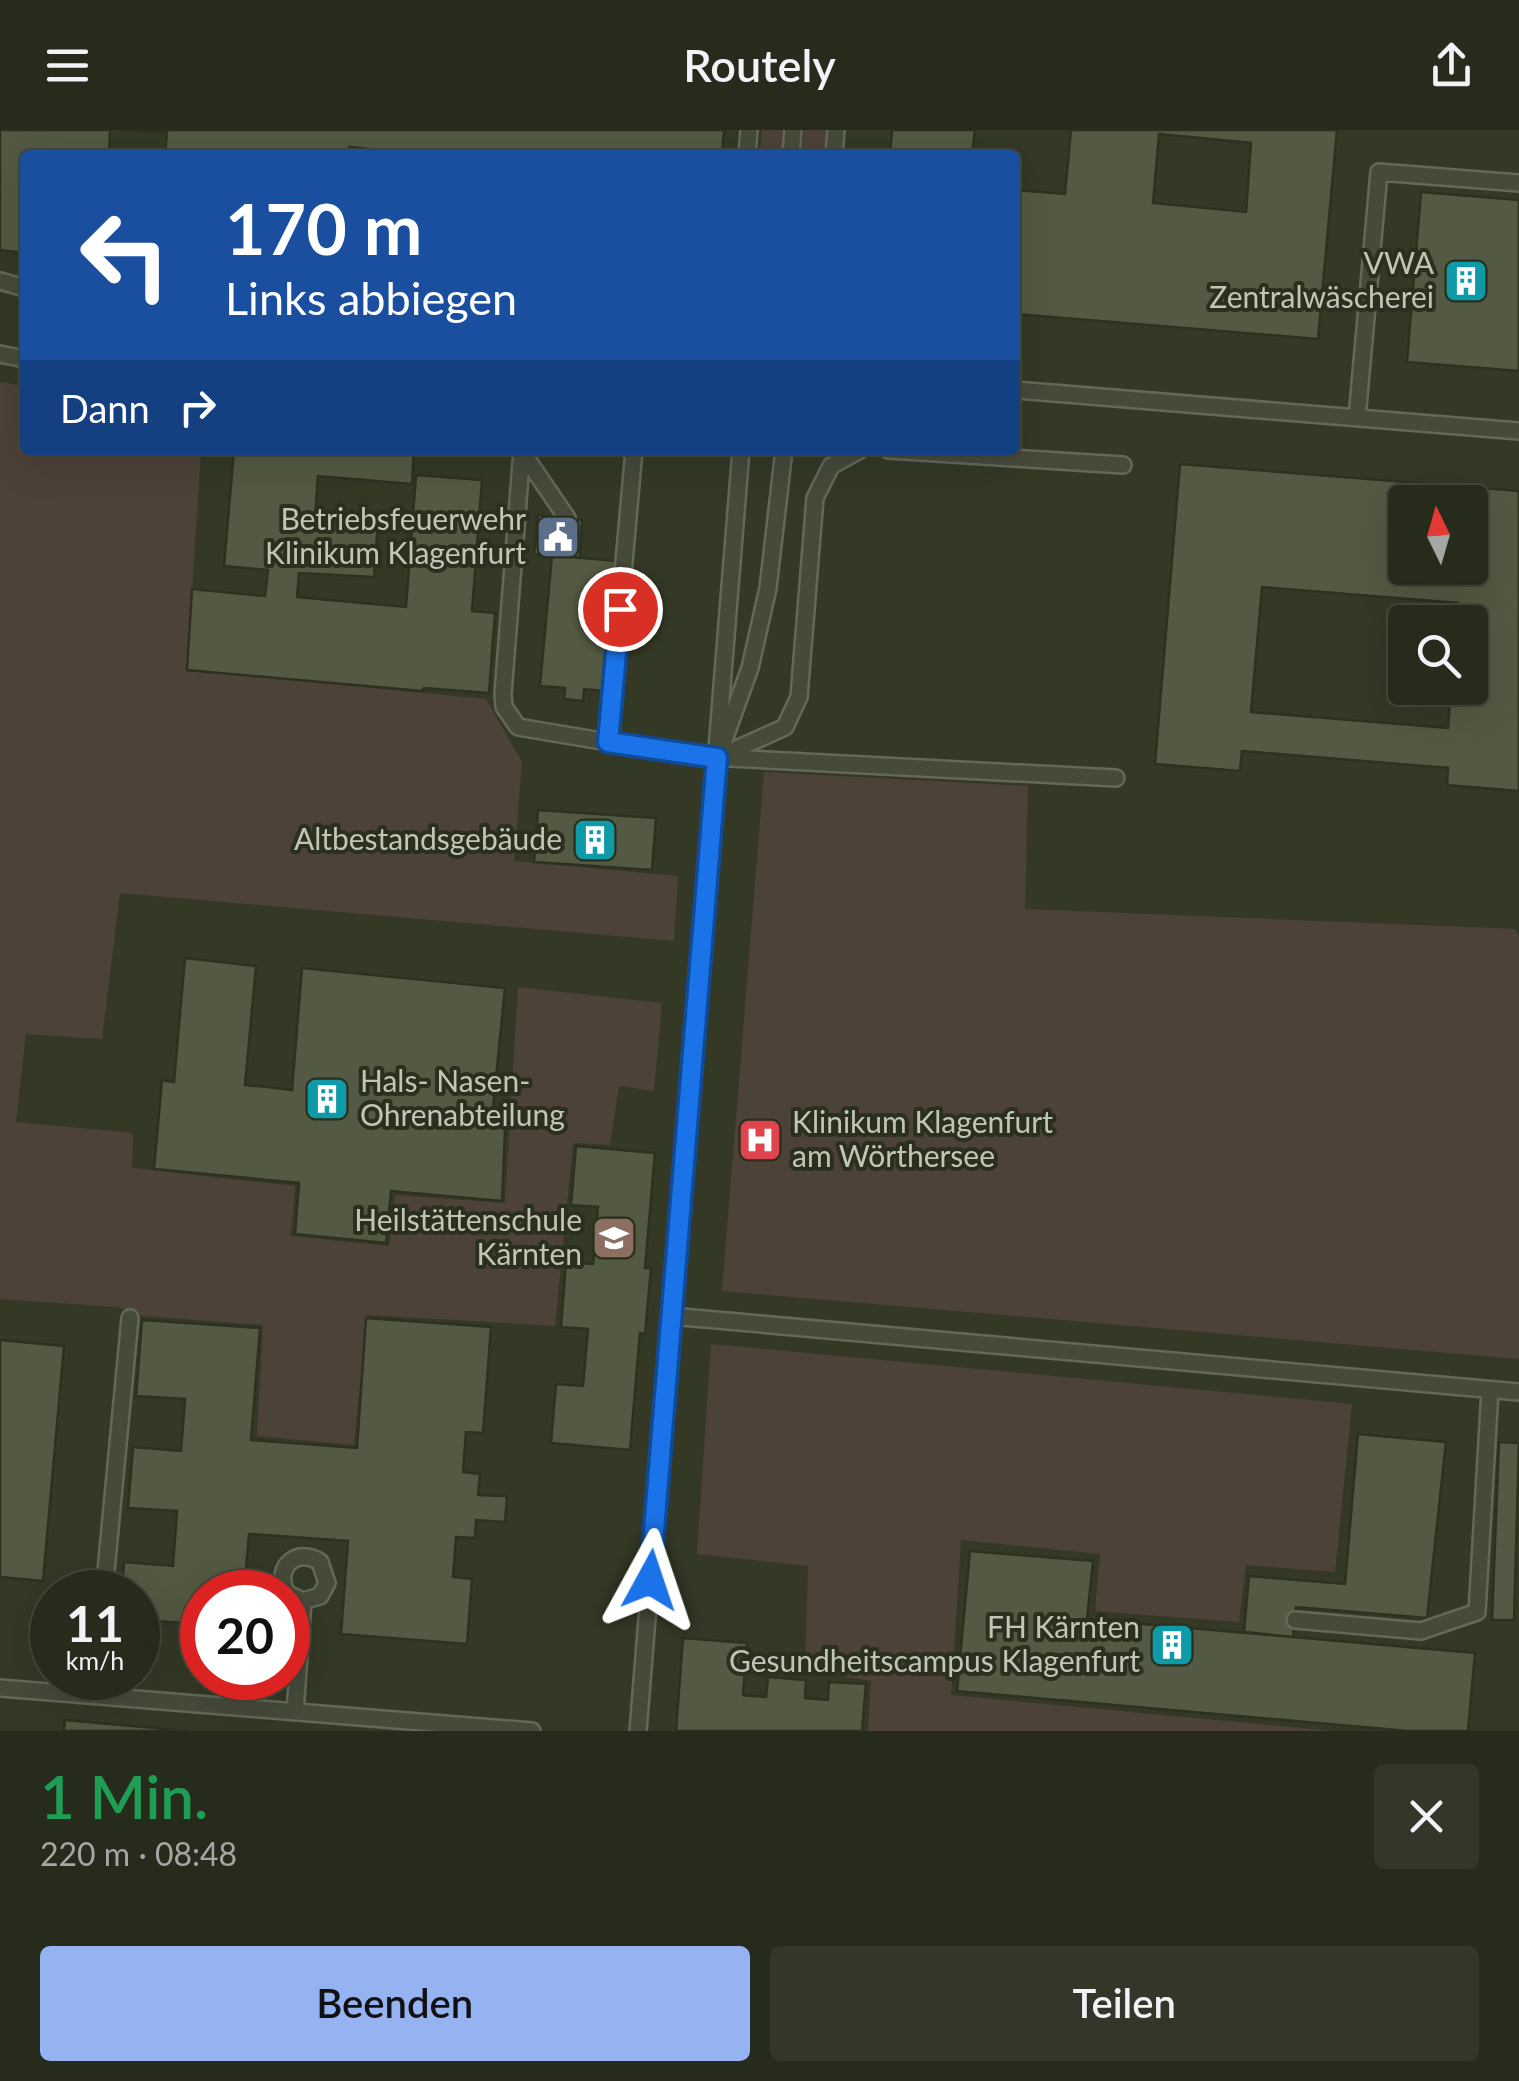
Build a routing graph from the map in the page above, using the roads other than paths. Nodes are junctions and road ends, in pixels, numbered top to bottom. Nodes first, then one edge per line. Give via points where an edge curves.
1 (1519, 183) edge
2 (1020, 390) edge
3 (1357, 418) junction
4 (1519, 431) edge
5 (522, 455) edge
6 (525, 455) edge
7 (634, 455) edge
8 (741, 455) edge
9 (783, 455) edge
10 (851, 455) edge
11 (966, 455) edge
12 (1123, 465) dead end
13 (567, 518) dead end
14 (608, 742) junction
15 (717, 758) junction
16 (1116, 778) dead end
17 (671, 1316) junction
18 (130, 1318) dead end
19 (1490, 1390) junction
20 (1519, 1392) edge
21 (106, 1570) edge
22 (285, 1570) edge
23 (310, 1600) edge
24 (1295, 1620) dead end
25 (0, 1688) edge
26 (30, 1691) edge
27 (144, 1700) edge
28 (296, 1700) edge
29 (295, 1712) junction
30 (532, 1731) edge
31 (638, 1731) edge

1 - 3 lane via 1380,172
2 - 3 lane
3 - 4 lane
5 - 14 lane via 504,707 518,726
6 - 13 lane
7 - 14 lane
8 - 15 lane
9 - 15 lane via 758,636
10 - 15 lane via 831,466 816,498 799,697 785,727
11 - 12 lane
14 - 15 lane
15 - 16 lane
15 - 17 lane
17 - 19 lane
17 - 31 lane
18 - 21 lane
19 - 20 lane
19 - 24 lane via 1477,1612 1420,1632
22 - 23 lane via 300,1556 324,1568 326,1583
25 - 26 lane
27 - 29 lane
28 - 29 lane
29 - 30 lane

